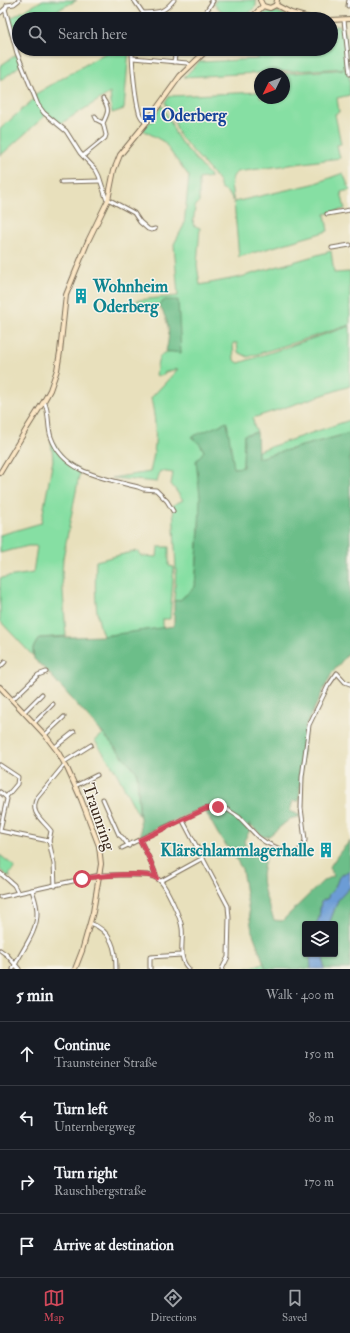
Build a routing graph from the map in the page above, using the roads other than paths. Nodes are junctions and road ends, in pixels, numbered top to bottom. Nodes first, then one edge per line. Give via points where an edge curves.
1 (6, 0) edge
2 (19, 0) edge
3 (134, 0) edge
4 (174, 0) edge
5 (211, 0) edge
6 (260, 0) edge
7 (349, 0) edge
8 (277, 2) edge
9 (7, 5) junction
10 (263, 6) junction
11 (348, 6) dead end
12 (5, 9) junction
13 (143, 12) joint
14 (206, 12) edge
15 (257, 12) edge
16 (290, 12) edge
17 (0, 13) edge
18 (350, 19) edge
19 (338, 20) edge
20 (344, 20) junction
21 (12, 35) edge
22 (18, 56) edge
23 (175, 56) edge
24 (200, 56) edge
25 (133, 58) joint
26 (174, 62) junction
27 (190, 65) junction
28 (350, 74) edge
29 (103, 99) dead end
30 (94, 116) dead end
31 (103, 123) junction
32 (146, 123) junction
33 (83, 156) junction
34 (100, 181) junction
35 (61, 182) dead end
36 (108, 200) junction
37 (350, 210) edge
38 (327, 214) dead end
39 (155, 228) dead end
40 (350, 245) edge
41 (332, 248) dead end
42 (44, 402) junction
43 (0, 474) edge
44 (173, 511) dead end
45 (5, 662) dead end
46 (0, 667) edge
47 (46, 672) dead end
48 (350, 684) edge
49 (1, 688) edge
50 (42, 694) dead end
51 (12, 700) junction
52 (53, 704) dead end
53 (24, 712) junction
54 (64, 717) dead end
55 (34, 723) junction
56 (74, 732) dead end
57 (45, 735) junction
58 (91, 745) dead end
59 (55, 747) junction
60 (65, 763) junction
61 (0, 765) edge
62 (97, 775) dead end
63 (75, 786) junction
64 (0, 792) edge
65 (6, 797) junction
66 (102, 799) dead end
67 (182, 819) junction
68 (0, 831) edge
69 (140, 840) junction
70 (49, 841) junction
71 (128, 846) junction
72 (122, 848) dead end
73 (203, 858) junction
74 (0, 873) edge
75 (100, 875) junction
76 (159, 880) junction
77 (55, 886) junction
78 (32, 890) junction
79 (18, 893) junction
80 (0, 896) edge
81 (90, 923) junction
82 (0, 950) edge
83 (181, 955) junction
84 (15, 964) junction
85 (13, 969) edge
86 (19, 969) edge
87 (75, 969) edge
88 (116, 969) edge
89 (150, 969) edge
90 (189, 969) edge
91 (222, 969) edge

1 - 9 street
2 - 9 street
3 - 13 street
4 - 13 street via 164,11
5 - 14 street via 213,1
6 - 10 main road
7 - 11 street
8 - 10 main road via 270,8
8 - 16 main road
9 - 12 street
10 - 15 main road
12 - 17 street
12 - 21 street
18 - 20 main road
19 - 20 main road
20 - 28 street
22 - 33 street via 34,98 42,111 71,137
23 - 26 street
24 - 27 main road
25 - 26 street
25 - 32 street via 139,112
26 - 27 street
27 - 32 main road
29 - 31 street via 108,111
30 - 31 street
31 - 33 street via 106,135 104,140
32 - 36 main road via 120,155
33 - 34 street via 96,170
34 - 35 street
34 - 36 street
36 - 39 street via 134,213 148,229
36 - 42 main road via 70,285 64,307 57,370
37 - 38 street
40 - 41 street
42 - 43 main road
42 - 44 street via 55,446 69,463 87,473 143,490 156,490 167,500
45 - 46 street
47 - 51 street via 38,675
48 - 67 street via 336,673 309,725 301,784 305,840 298,852 288,853 261,840 239,817 222,808 205,809
49 - 51 main road, Traunring
50 - 53 street
51 - 53 main road, Traunring
52 - 55 street
53 - 55 main road, Traunring
54 - 57 street
55 - 57 main road, Traunring
56 - 59 street
57 - 59 main road, Traunring
58 - 60 street
59 - 60 main road, Traunring
60 - 63 main road, Traunring
60 - 70 street via 35,803 36,814 51,831
61 - 65 street via 18,777 17,784
62 - 63 street
63 - 75 main road, Traunring via 99,846
64 - 65 street
65 - 68 street
66 - 71 street via 119,835
67 - 69 street
67 - 73 street
68 - 70 street
69 - 71 street
69 - 76 street
70 - 77 street
71 - 72 street
73 - 76 street
73 - 91 street via 229,913 228,957
74 - 79 street via 14,885
75 - 76 street via 148,875
75 - 77 street
75 - 81 main road, Traunring
76 - 83 street via 182,926
77 - 78 street
78 - 79 street
78 - 84 street via 37,910 36,923
79 - 80 street
81 - 87 main road, Traunring
81 - 88 street via 98,927 111,941 116,951
82 - 84 street
83 - 89 street via 150,957
83 - 90 street
84 - 85 street
84 - 86 street

